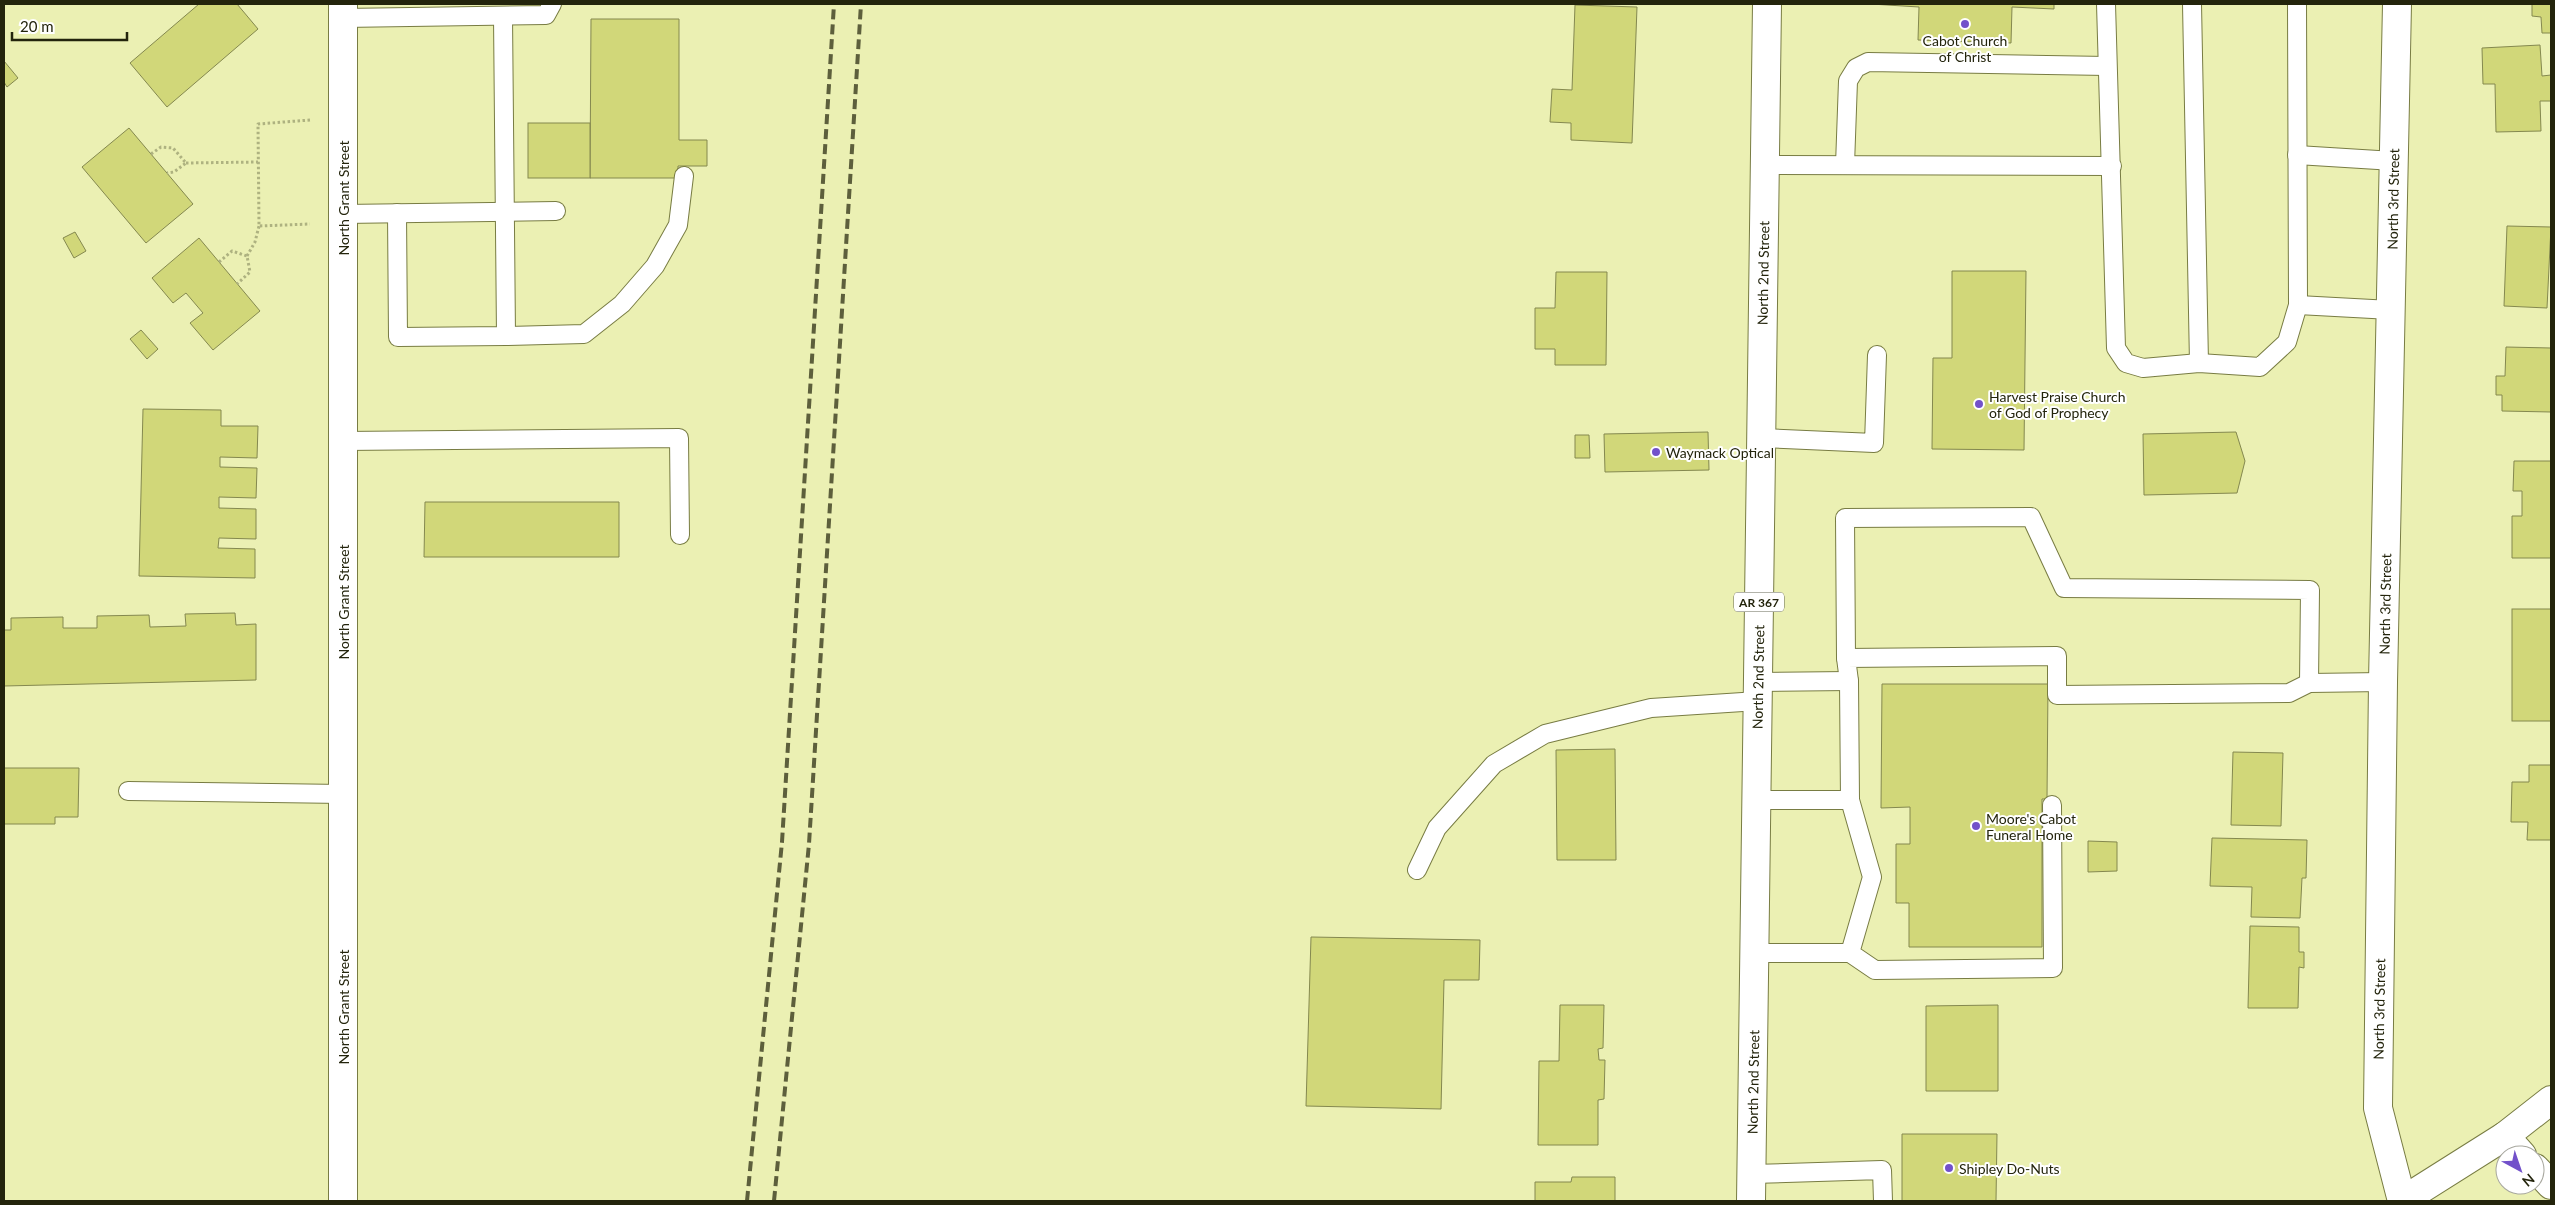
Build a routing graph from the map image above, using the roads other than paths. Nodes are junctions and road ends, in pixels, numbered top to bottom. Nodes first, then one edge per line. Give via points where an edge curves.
1 (552, 4) edge
2 (1767, 4) edge
3 (2106, 4) edge
4 (2192, 4) edge
5 (2297, 4) edge
6 (2397, 4) edge
7 (343, 11) edge
8 (503, 16) junction
9 (2107, 66) junction
10 (2297, 155) junction
11 (2394, 161) junction
12 (1765, 165) junction
13 (1845, 165) junction
14 (2112, 166) junction
15 (684, 176) dead end
16 (556, 211) dead end
17 (505, 212) junction
18 (397, 213) junction
19 (342, 219) junction
20 (2298, 305) junction
21 (2391, 310) junction
22 (506, 336) junction
23 (1877, 355) dead end
24 (2199, 363) junction
25 (1761, 438) junction
26 (343, 441) junction
27 (680, 535) dead end
28 (1846, 658) junction
29 (1849, 681) junction
30 (2383, 682) junction
31 (2309, 683) junction
32 (1758, 691) junction
33 (128, 791) dead end
34 (343, 794) junction
35 (1757, 800) junction
36 (1850, 800) junction
37 (2052, 805) dead end
38 (1417, 870) dead end
39 (1754, 953) junction
40 (1850, 953) junction
41 (2551, 1100) edge
42 (2514, 1145) edge
43 (2495, 1155) edge
44 (1752, 1174) junction
45 (343, 1201) edge
46 (1751, 1201) edge
47 (1883, 1201) edge
48 (2402, 1201) edge

1 - 8 lane via 546,15
2 - 12 street, North 2nd Street / AR 367
3 - 9 lane
4 - 24 lane
5 - 10 lane
6 - 11 street, North 3rd Street
7 - 8 lane
7 - 19 street, North Grant Street
8 - 17 lane
9 - 13 lane via 1868,62 1856,68 1848,81
9 - 14 lane
10 - 11 lane
10 - 20 lane
11 - 21 street, North 3rd Street
12 - 13 lane
12 - 25 street, North 2nd Street / AR 367
13 - 14 lane
14 - 24 lane via 2116,348 2126,363 2143,368
15 - 22 lane via 678,225 655,266 622,304 584,334
16 - 17 lane
17 - 18 lane
17 - 22 lane
18 - 19 lane
18 - 22 lane via 398,337
19 - 26 street, North Grant Street
20 - 21 lane
20 - 24 lane via 2287,342 2260,367
21 - 30 street, North 3rd Street
23 - 25 lane via 1874,443
25 - 32 street, North 2nd Street / AR 367
26 - 27 lane via 679,438
26 - 34 street, North Grant Street
28 - 29 lane
28 - 31 lane via 2057,656 2057,695 2289,693
28 - 31 lane via 1845,518 2031,517 2064,588 2310,590
29 - 32 lane
29 - 36 lane
30 - 31 lane
30 - 48 street, North 3rd Street via 2378,1108
32 - 35 street, North 2nd Street / AR 367
32 - 38 lane via 1651,708 1545,734 1494,764 1437,828
33 - 34 lane
34 - 45 street, North Grant Street
35 - 36 lane
35 - 39 street, North 2nd Street / AR 367
36 - 40 lane via 1872,877
37 - 40 lane via 2053,968 1875,970
39 - 40 lane
39 - 44 street, North 2nd Street / AR 367
41 - 42 street
43 - 48 street
44 - 46 street, North 2nd Street / AR 367
44 - 47 lane via 1882,1170

